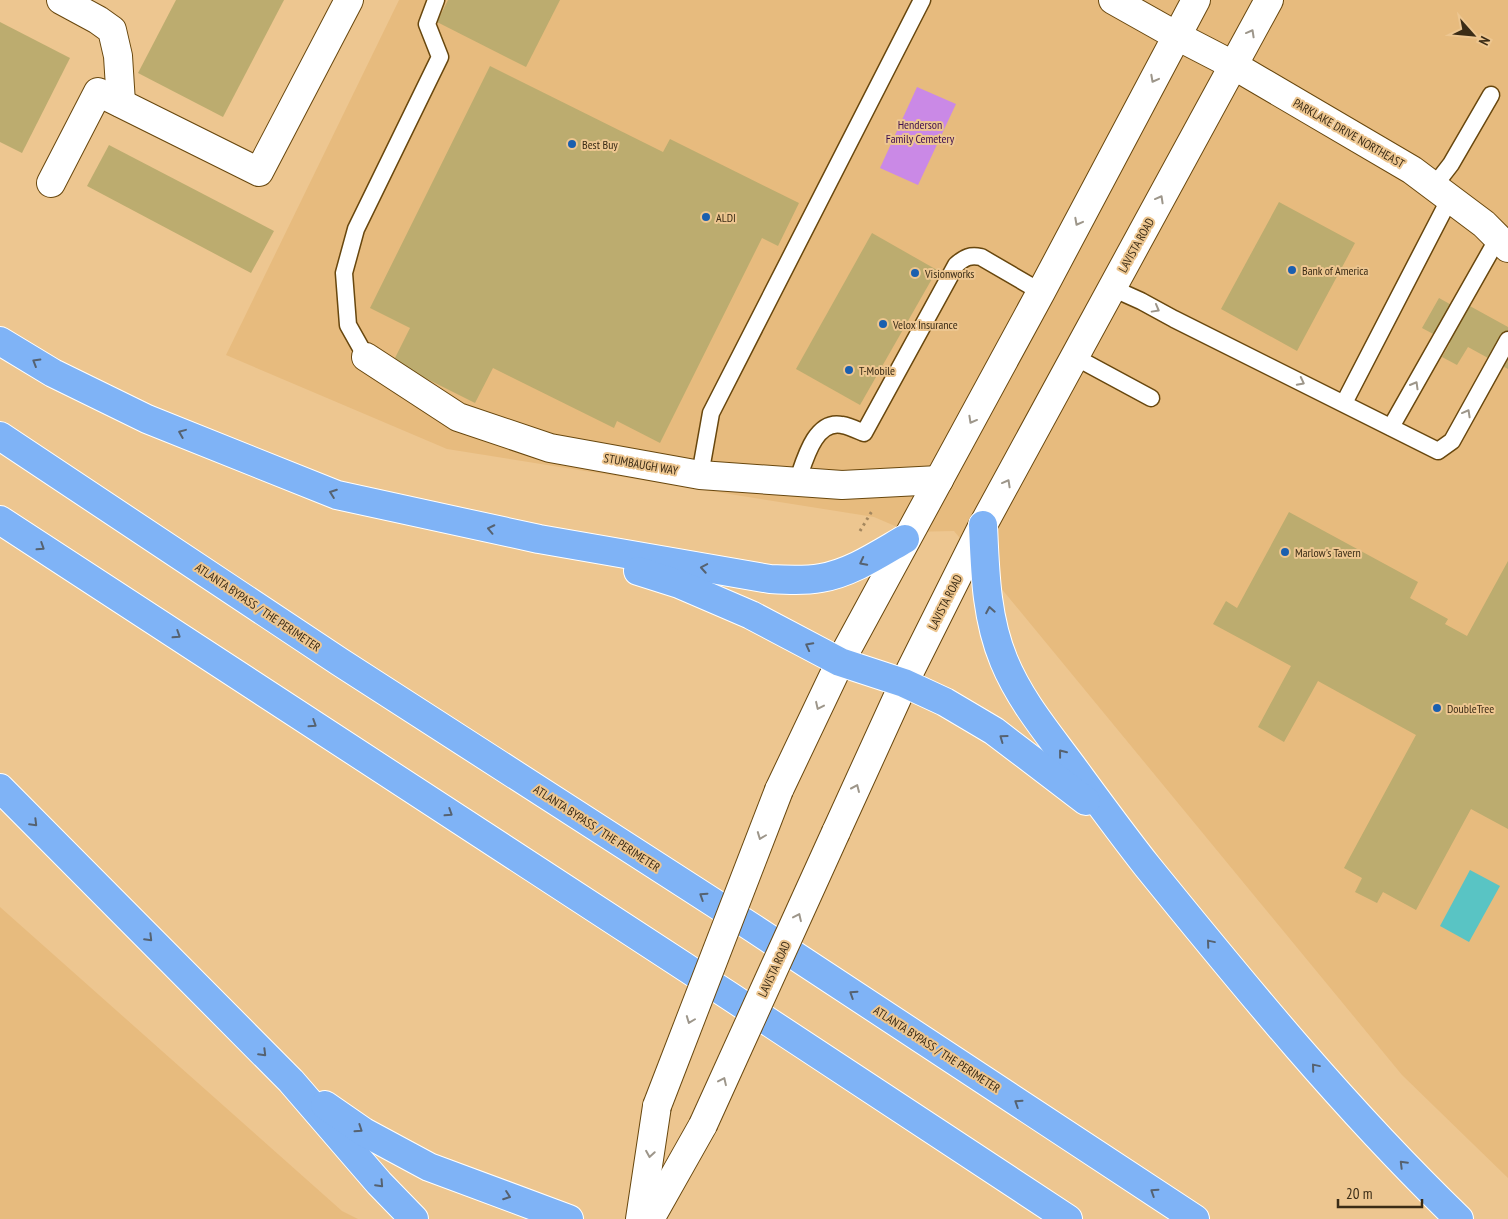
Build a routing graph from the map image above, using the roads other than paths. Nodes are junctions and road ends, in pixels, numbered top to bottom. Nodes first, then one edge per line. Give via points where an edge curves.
1 (61, 0) edge
2 (350, 0) edge
3 (436, 0) edge
4 (922, 0) edge
5 (1112, 0) edge
6 (1196, 0) edge
7 (1269, 0) edge
8 (1177, 36) junction
9 (1233, 65) junction
10 (1491, 95) dead end
11 (121, 103) junction
12 (51, 183) dead end
13 (1442, 192) junction
14 (1503, 243) edge
15 (1112, 288) junction
16 (1041, 292) junction
17 (1508, 340) edge
18 (0, 341) edge
19 (1075, 356) junction
20 (366, 357) joint
21 (1151, 398) dead end
22 (1344, 403) junction
23 (1391, 427) junction
24 (0, 436) edge
25 (700, 475) junction
26 (939, 480) junction
27 (796, 482) junction
28 (0, 520) edge
29 (983, 525) junction
30 (539, 539) junction
31 (906, 540) junction
32 (840, 662) junction
33 (904, 683) junction
34 (0, 788) edge
35 (1111, 821) junction
36 (291, 1081) junction
37 (414, 1219) edge
38 (569, 1219) edge
39 (640, 1219) edge
40 (650, 1219) edge
41 (1068, 1219) edge
42 (1195, 1219) edge
43 (1459, 1219) edge

1 - 11 main road via 112,30 118,56
2 - 11 main road via 259,172
3 - 20 lane via 427,24 440,57 356,229 344,273 348,325
4 - 25 lane via 711,413
5 - 8 main road, PARKLAKE DRIVE NORTHEAST
6 - 8 main road
9 -> 7 main road, LAVISTA ROAD
8 - 9 main road, PARKLAKE DRIVE NORTHEAST
8 -> 16 main road
9 - 13 main road, PARKLAKE DRIVE NORTHEAST via 1412,170
15 -> 9 main road, LAVISTA ROAD
10 - 13 lane via 1451,164
11 - 12 main road via 98,92
13 - 14 main road, PARKLAKE DRIVE NORTHEAST
13 - 22 lane
23 -> 14 lane
15 - 19 main road, LAVISTA ROAD
15 -> 22 lane
16 -> 26 main road
16 - 27 lane via 981,257 971,255 956,264 864,433 841,424 821,430 812,442
23 -> 17 lane via 1438,451 1452,441
30 -> 18 highway via 337,495 147,419 54,373
19 - 21 lane
29 -> 19 main road, LAVISTA ROAD
20 - 25 main road, STUMBAUGH WAY via 458,417 550,448
22 - 23 lane
42 -> 24 highway, ATLANTA BYPASS / THE PERIMETER via 753,928 340,662
25 - 27 main road, STUMBAUGH WAY
26 - 27 main road, STUMBAUGH WAY via 842,485
26 - 31 main road
28 -> 41 highway
29 - 33 main road, LAVISTA ROAD
35 -> 29 highway via 1013,683 989,609
31 -> 30 highway via 852,568 822,578 797,580 770,579
32 -> 30 highway via 751,615 679,584
31 - 32 main road
32 - 33 highway
32 -> 39 main road, bridge via 779,790 657,1106
35 -> 33 highway via 994,731 945,702
40 -> 33 main road, LAVISTA ROAD, bridge via 703,1125
34 -> 36 highway
43 -> 35 highway via 1347,1104
36 -> 37 highway
36 -> 38 highway via 364,1132 429,1167

